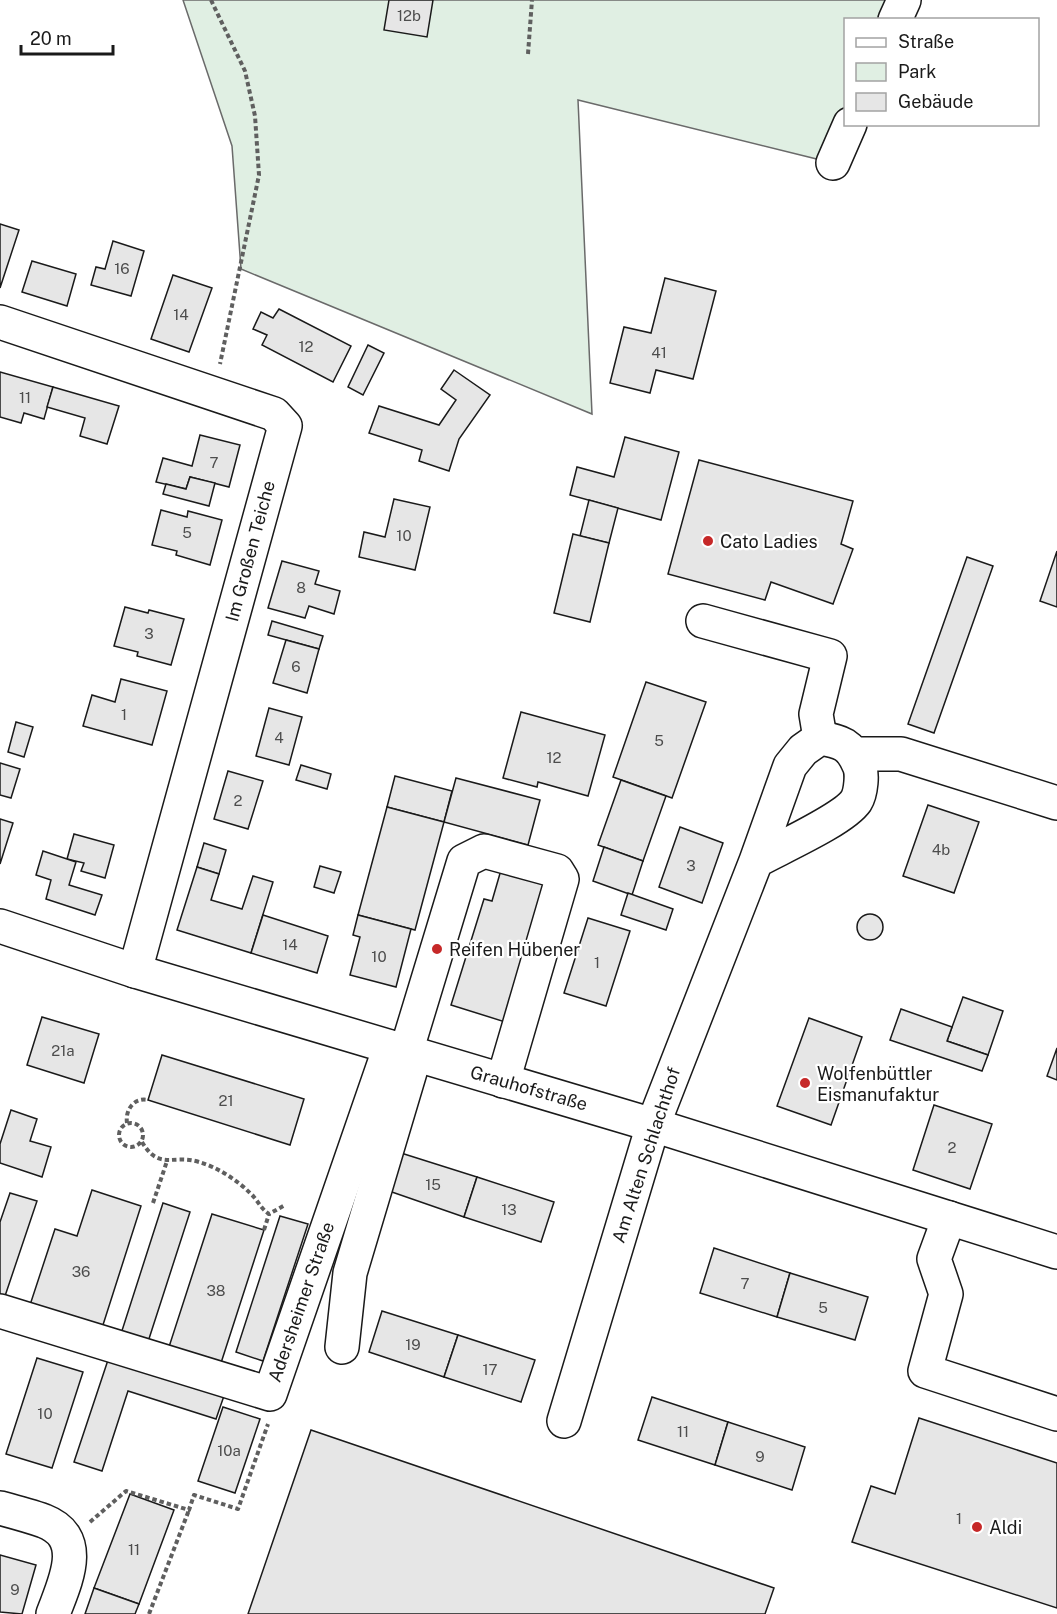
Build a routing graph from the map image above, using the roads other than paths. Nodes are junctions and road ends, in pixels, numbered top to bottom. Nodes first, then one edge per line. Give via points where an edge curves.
1 (904, 0) edge
2 (897, 18) edge
3 (849, 126) edge
4 (833, 163) dead end
5 (0, 322) edge
6 (703, 621) dead end
7 (820, 738) junction
8 (855, 754) junction
9 (1057, 803) edge
10 (756, 861) junction
11 (0, 926) edge
12 (135, 971) junction
13 (404, 1051) junction
14 (503, 1080) junction
15 (653, 1125) junction
16 (949, 1218) junction
17 (1057, 1252) edge
18 (0, 1311) edge
19 (342, 1347) dead end
20 (1057, 1414) edge
21 (564, 1421) dead end
22 (0, 1508) edge
23 (53, 1614) edge

1 - 2 street
3 - 4 street
5 - 12 street, Im Großen Teiche via 274,414 285,426
6 - 7 street via 830,656 816,714
7 - 8 street via 837,741
7 - 10 street, Am Alten Schlachthof via 790,766
8 - 9 street via 901,754
8 - 10 street via 862,771 857,800 836,818
10 - 15 street, Am Alten Schlachthof
11 - 12 street, Grauhofstraße
12 - 13 street, Grauhofstraße
13 - 14 street, Grauhofstraße
13 - 14 street via 464,861 484,850 557,871 562,879
13 - 18 street, Adersheimer Straße via 270,1394
13 - 19 street via 350,1273
14 - 15 street, Grauhofstraße
15 - 16 street, Grauhofstraße
15 - 21 street, Am Alten Schlachthof
16 - 17 street, Grauhofstraße
16 - 20 street via 934,1259 945,1294 925,1371
22 - 23 street via 47,1522 67,1541 68,1571

